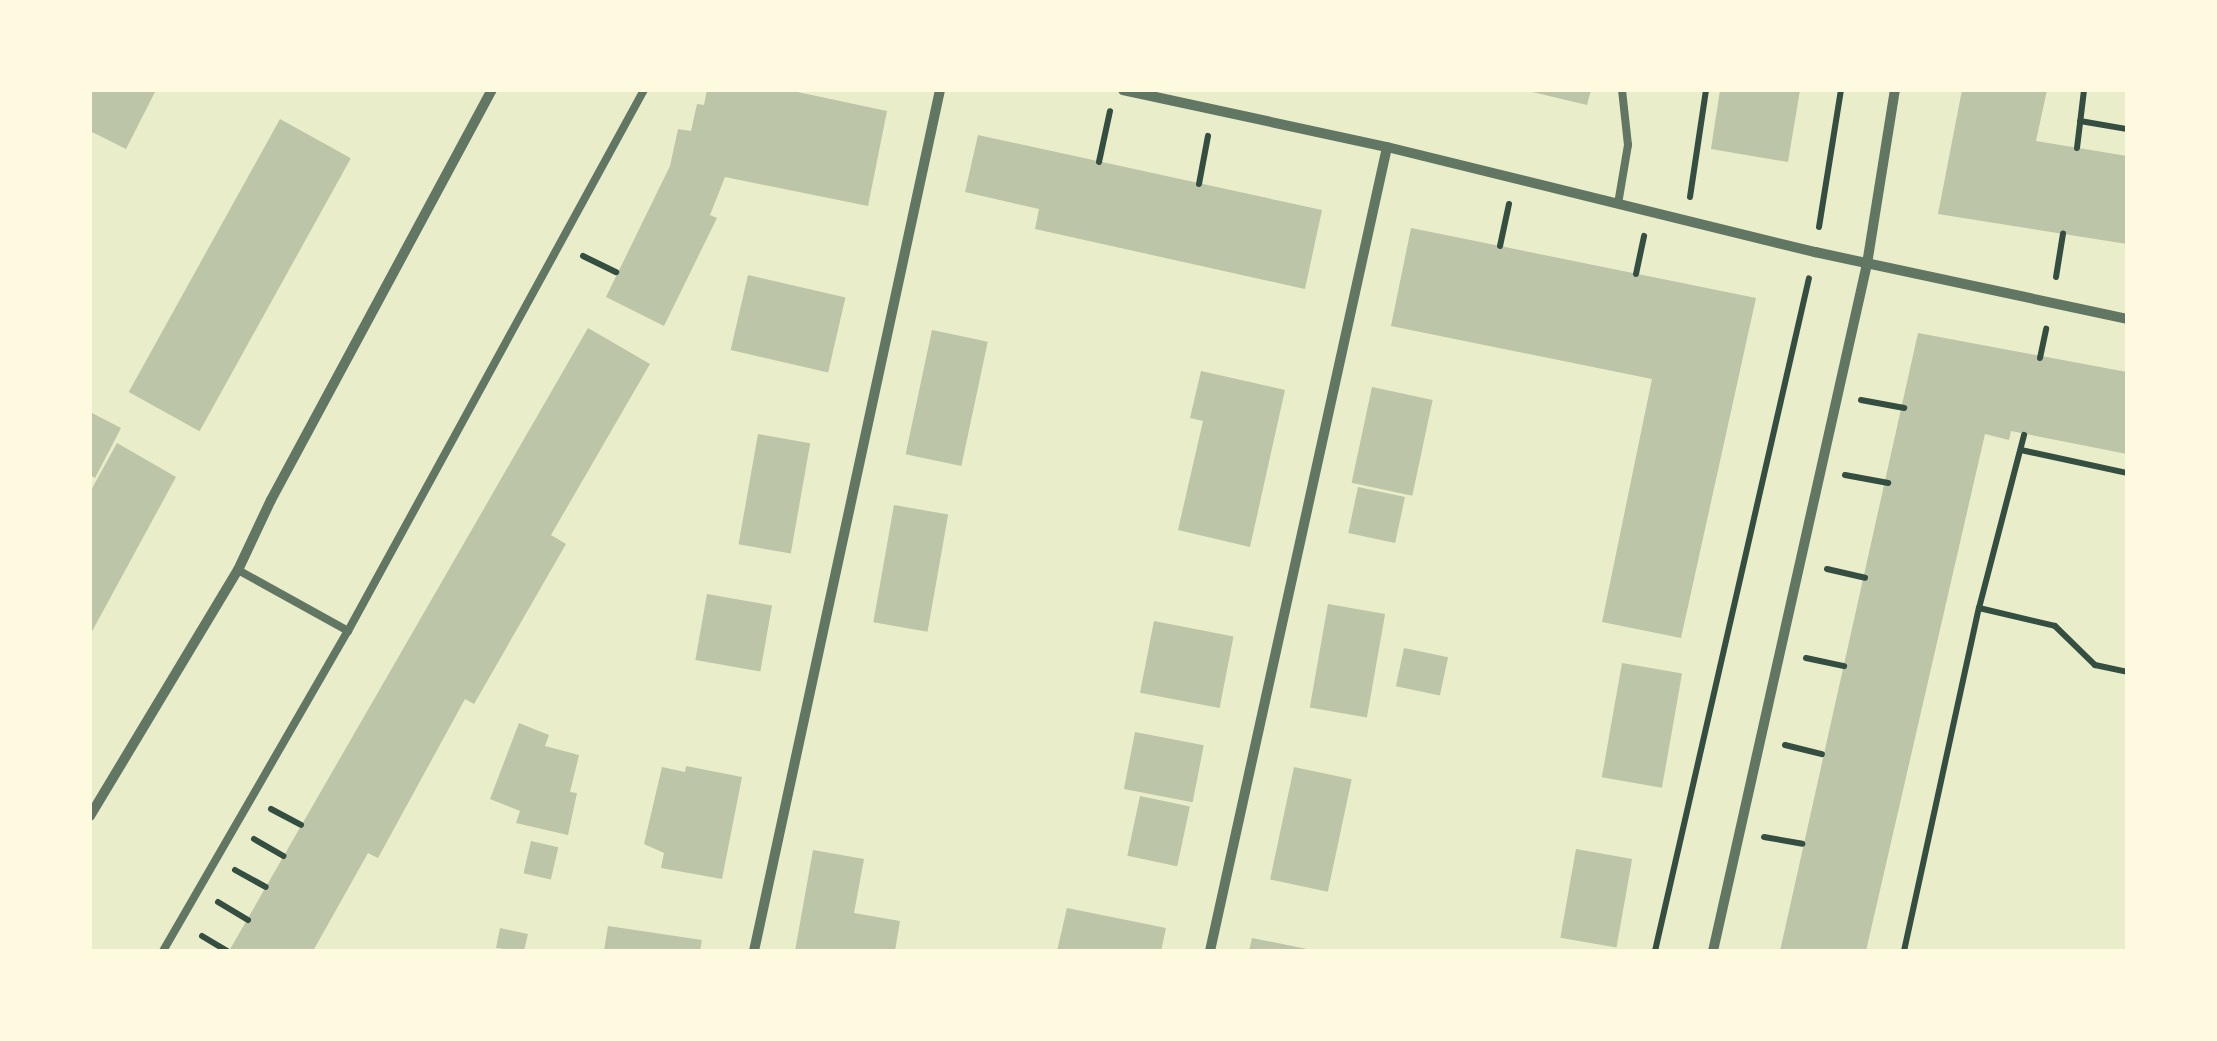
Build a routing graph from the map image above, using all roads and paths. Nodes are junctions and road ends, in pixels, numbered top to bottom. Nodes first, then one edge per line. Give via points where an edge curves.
1 (492, 90) edge
2 (644, 90) edge
3 (940, 90) edge
4 (1122, 90) edge
5 (1622, 90) edge
6 (1706, 90) edge
7 (1842, 90) edge
8 (1896, 90) edge
9 (2084, 90) edge
10 (1110, 108) dead end
11 (1213, 109) junction
12 (2080, 121) junction
13 (2127, 128) edge
14 (1387, 147) junction
15 (2076, 148) dead end
16 (1100, 162) dead end
17 (1515, 179) junction
18 (1199, 184) dead end
19 (1618, 204) junction
20 (1649, 212) junction
21 (1686, 220) junction
22 (2063, 234) dead end
23 (560, 244) junction
24 (1500, 246) dead end
25 (1815, 252) junction
26 (1867, 264) junction
27 (616, 272) dead end
28 (1636, 274) dead end
29 (2051, 306) junction
30 (2127, 320) edge
31 (1838, 395) junction
32 (1904, 408) dead end
33 (2024, 435) dead end
34 (2021, 450) junction
35 (1821, 470) junction
36 (2127, 472) edge
37 (1888, 483) dead end
38 (1800, 562) junction
39 (238, 570) junction
40 (1865, 578) dead end
41 (1979, 608) junction
42 (348, 630) junction
43 (1780, 652) junction
44 (1844, 666) dead end
45 (2127, 672) edge
46 (1760, 739) junction
47 (1822, 754) dead end
48 (90, 816) edge
49 (163, 951) edge
50 (754, 951) edge
51 (1210, 951) edge
52 (1655, 951) edge
53 (1712, 951) edge
54 (1904, 951) edge

1 - 39 street
2 - 23 lane
3 - 50 street
4 - 11 street
5 - 19 lane via 1628,145
6 - 21 path
7 - 25 path
8 - 26 street
9 - 12 path
10 - 16 path
11 - 14 street
11 - 18 path
12 - 13 path
12 - 15 path
14 - 17 street
14 - 51 street
17 - 19 street
17 - 24 path
19 - 20 street
20 - 21 street
20 - 28 path
21 - 25 street
22 - 29 path
23 - 27 path
23 - 42 lane
25 - 26 street
25 - 52 path
26 - 29 street
26 - 31 street
29 - 30 street
31 - 32 path
31 - 35 street
33 - 34 path
34 - 36 path
34 - 41 path
35 - 37 path
35 - 38 street
38 - 40 path
38 - 43 street
39 - 42 lane
39 - 48 street
41 - 45 path via 2055,626 2096,665
41 - 54 path
42 - 49 lane
43 - 44 path
43 - 46 street
46 - 47 path
46 - 53 street

